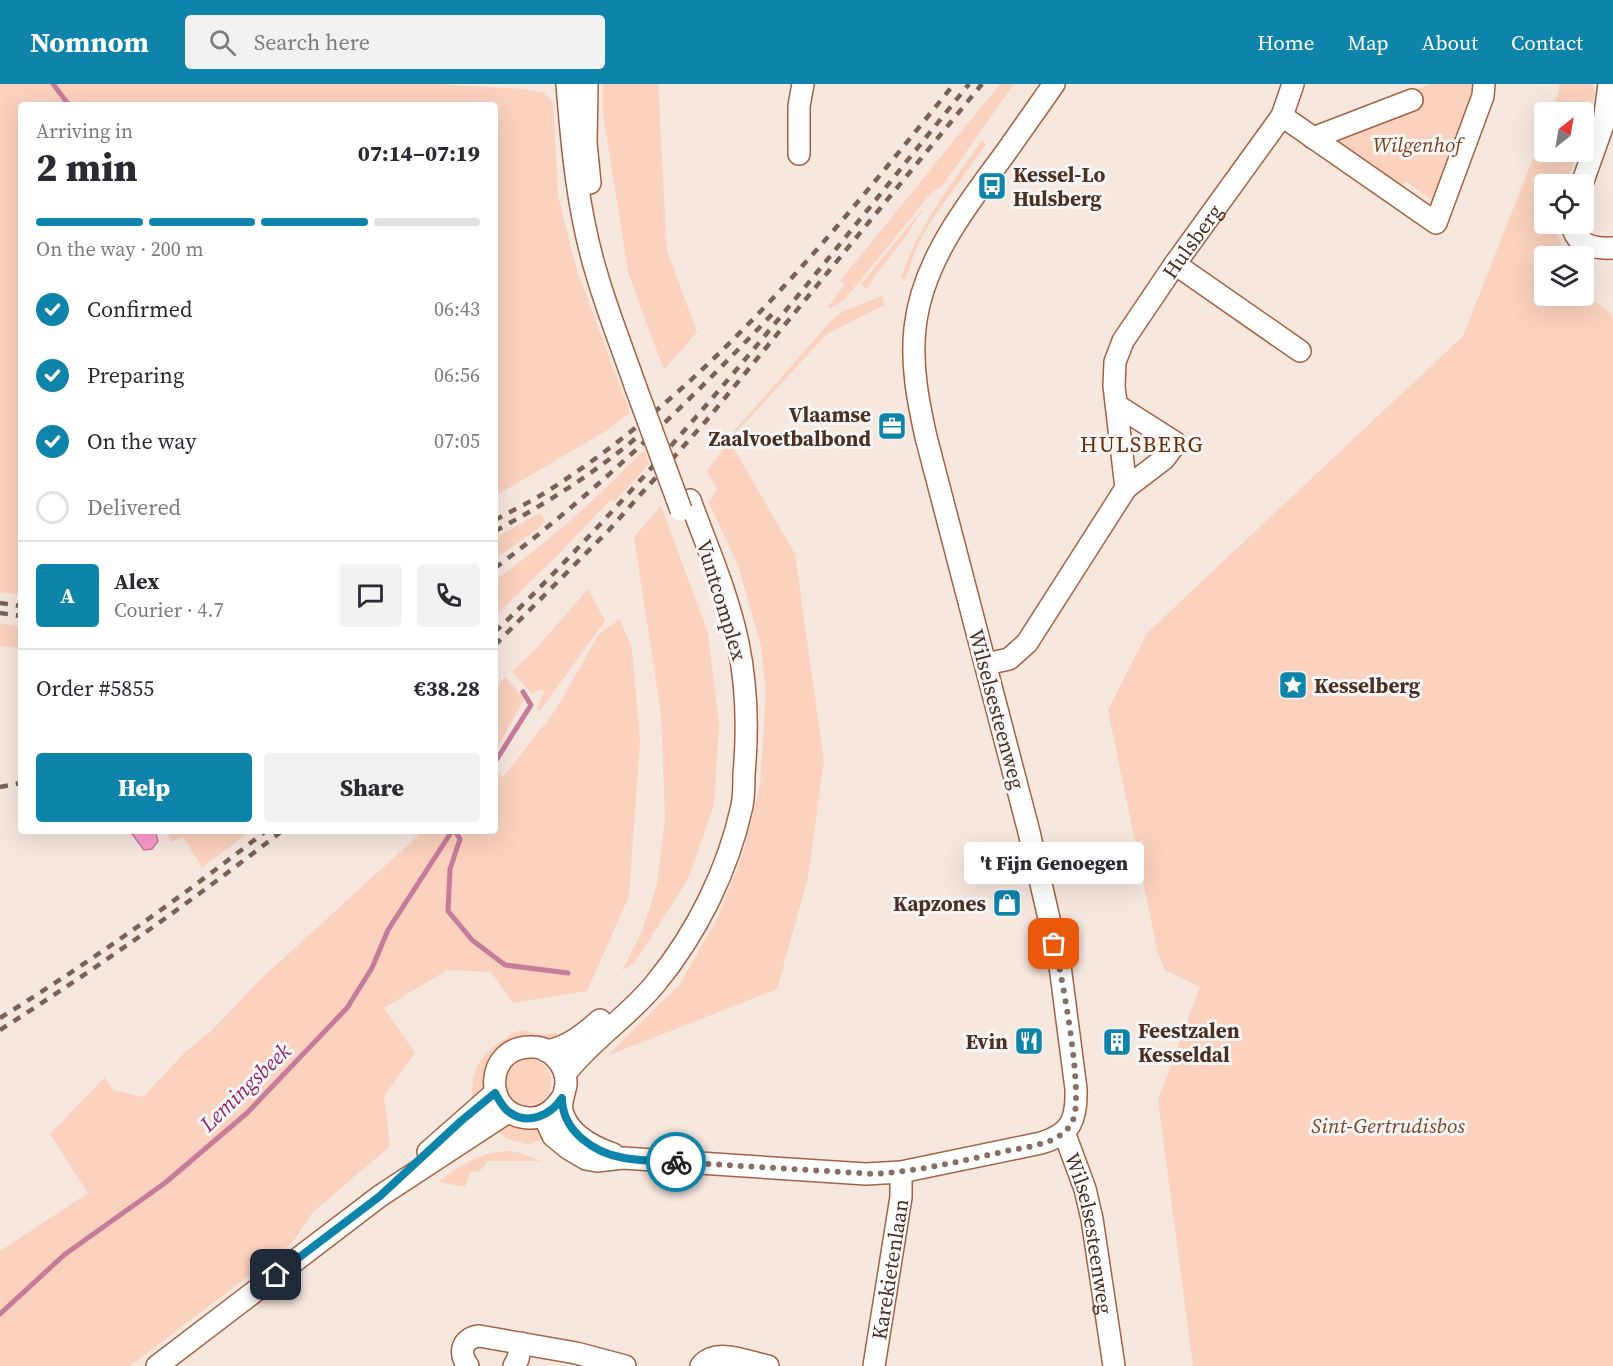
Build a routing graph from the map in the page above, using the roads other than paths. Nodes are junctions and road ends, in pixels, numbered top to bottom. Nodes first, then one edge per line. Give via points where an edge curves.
1 (567, 84) edge
2 (587, 84) edge
3 (803, 84) edge
4 (1054, 84) edge
5 (1293, 84) edge
6 (1484, 84) edge
7 (1609, 84) edge
8 (1412, 100) dead end
9 (1282, 116) junction
10 (1314, 138) junction
11 (799, 154) dead end
12 (1586, 174) edge
13 (1575, 234) edge
14 (1613, 248) edge
15 (1175, 264) junction
16 (1300, 351) dead end
17 (640, 385) junction
18 (1118, 406) junction
19 (1126, 488) junction
20 (686, 505) junction
21 (986, 664) junction
22 (546, 1050) junction
23 (565, 1074) junction
24 (495, 1093) junction
25 (562, 1098) junction
26 (508, 1112) junction
27 (544, 1116) junction
28 (1064, 1132) junction
29 (623, 1158) junction
30 (901, 1172) junction
31 (380, 1196) junction
32 (521, 1343) junction
33 (157, 1366) edge
34 (468, 1366) edge
35 (514, 1366) edge
36 (625, 1366) edge
37 (701, 1366) edge
38 (768, 1366) edge
39 (874, 1366) edge
40 (1114, 1366) edge

1 - 17 street, Vuntcomplex via 581,208 596,274
2 - 17 street, Vuntcomplex via 586,143 595,219
3 - 11 street
4 - 21 street, Wilselsesteenweg via 949,233 933,264 915,327 915,384 923,426
5 - 9 street, Hulsberg
6 - 10 street via 1484,96 1436,223
7 - 12 street via 1604,122
8 - 10 street
9 - 10 street
9 - 15 street, Hulsberg
13 - 14 street via 1581,242
15 - 16 street
15 - 18 street, Hulsberg via 1123,341 1115,362
17 - 20 street, Vuntcomplex, bridge
18 - 19 street, Hulsberg
18 - 19 street via 1176,443 1164,459
19 - 21 street via 1027,643 1009,659
20 - 22 street, Vuntcomplex via 731,668 735,757 728,809 713,860 695,899 651,970 581,1036 557,1049
20 - 23 street, Vuntcomplex via 730,614 742,667 748,734 742,805 705,910 674,960 632,1009 579,1056
21 - 28 street, Wilselsesteenweg via 1060,966 1077,1106 1073,1121
22 - 23 street
22 - 24 street via 523,1047 506,1056 496,1070
23 - 25 street
24 - 26 street
24 - 31 street
25 - 27 street
25 - 29 street via 562,1111 582,1139
26 - 27 street via 523,1118
26 - 31 street
27 - 29 street via 553,1136 586,1159
28 - 30 street via 1041,1143
28 - 40 street, Wilselsesteenweg via 1092,1219
29 - 30 street via 866,1174
30 - 39 street, Karekietenlaan via 902,1197
31 - 33 street
32 - 34 street via 470,1337 462,1351
32 - 35 street
32 - 36 street
37 - 38 street via 707,1359 724,1357

